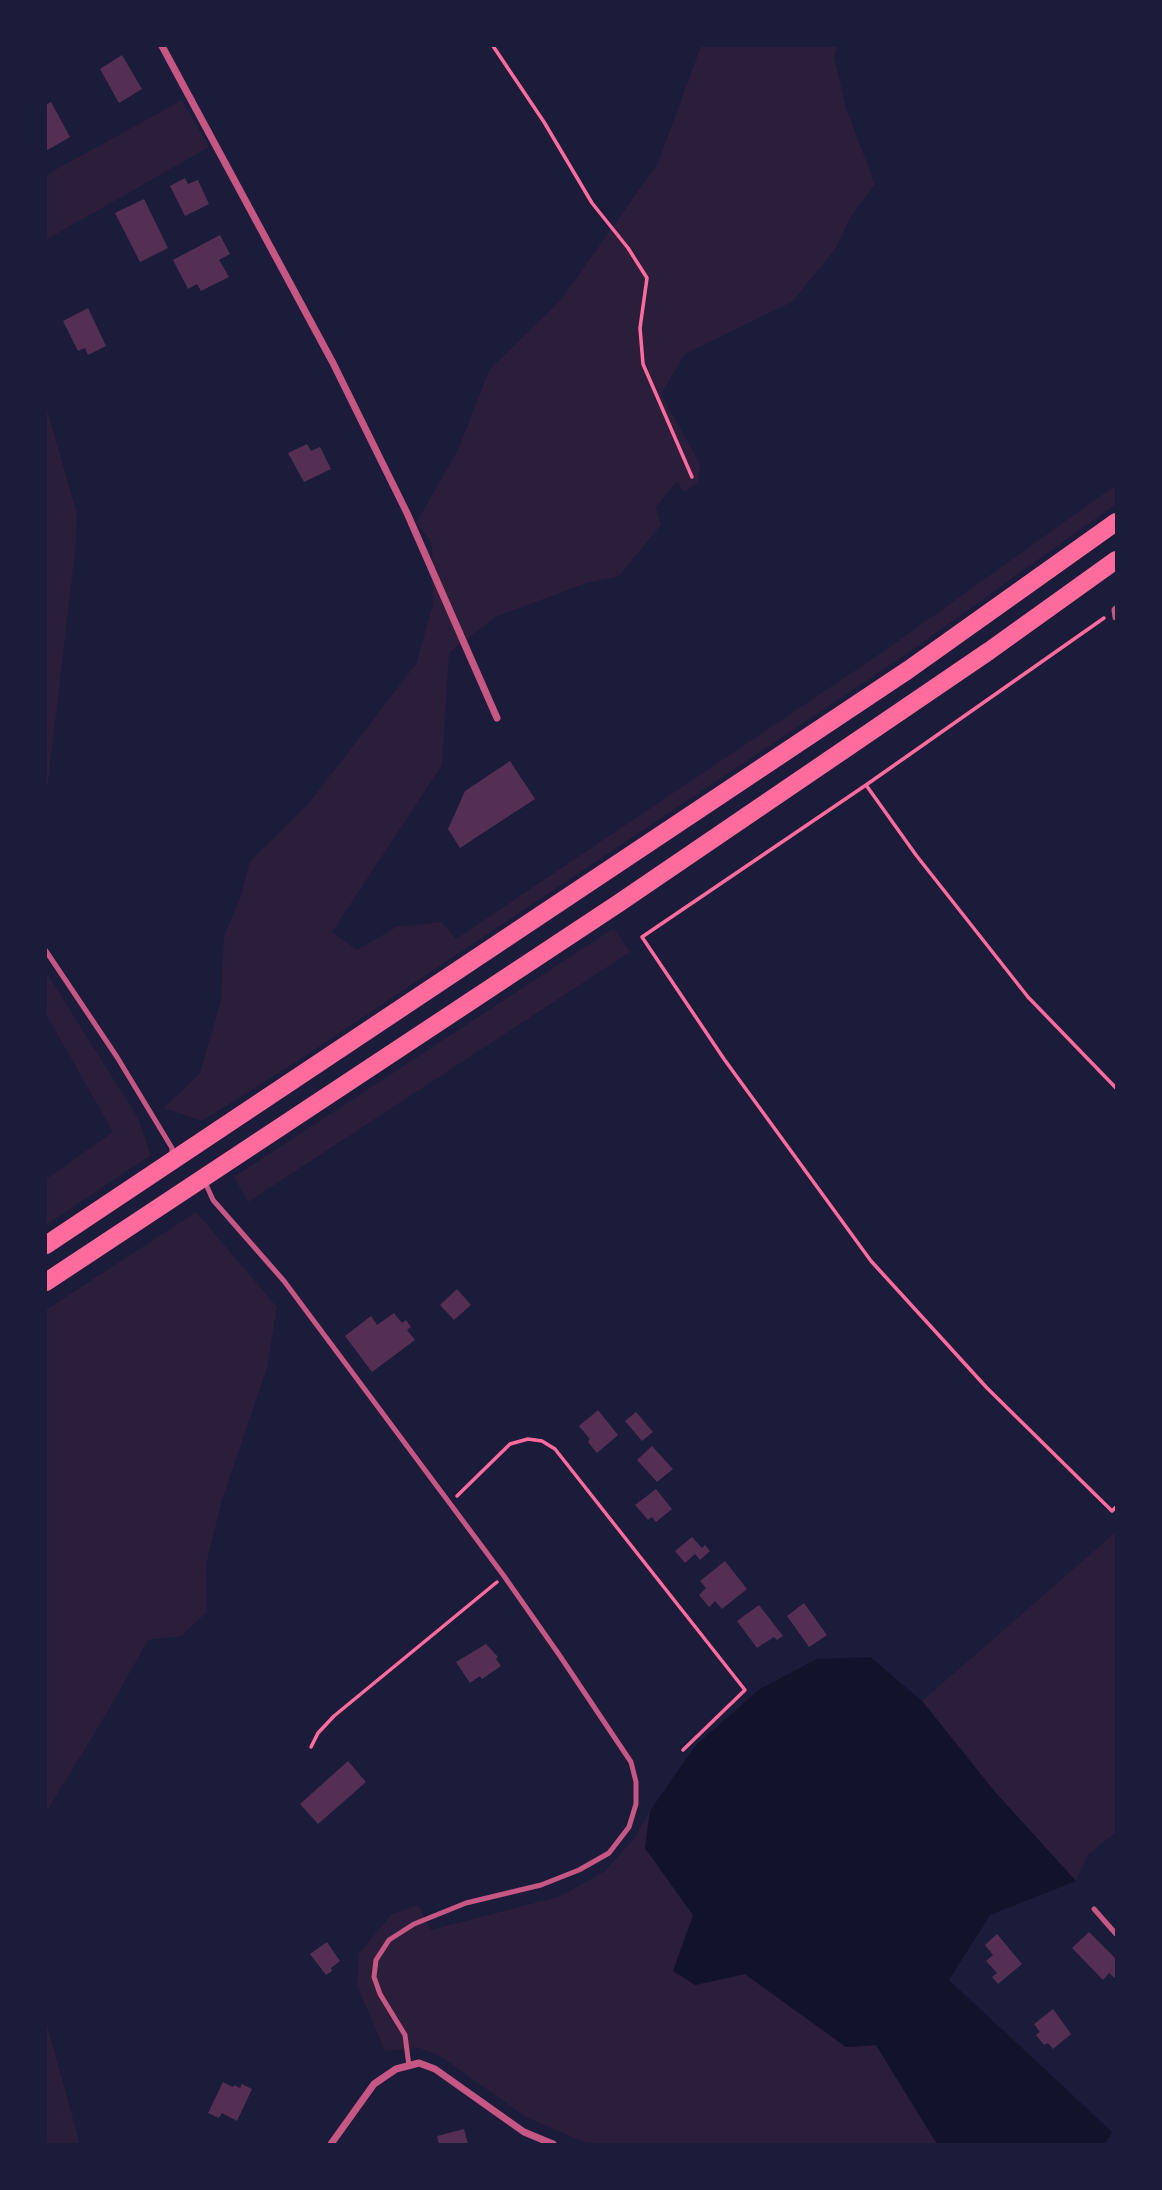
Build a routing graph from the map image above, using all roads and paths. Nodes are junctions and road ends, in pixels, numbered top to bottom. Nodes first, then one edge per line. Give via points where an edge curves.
1 (162, 46) edge
2 (493, 46) edge
3 (692, 477) dead end
4 (1116, 522) edge
5 (1116, 560) edge
6 (1116, 612) edge
7 (497, 718) dead end
8 (866, 785) junction
9 (46, 951) edge
10 (1116, 1088) edge
11 (168, 1164) junction
12 (205, 1177) junction
13 (46, 1245) edge
14 (46, 1282) edge
15 (450, 1502) junction
16 (1116, 1507) edge
17 (504, 1576) junction
18 (311, 1747) dead end
19 (683, 1750) dead end
20 (1094, 1909) dead end
21 (1116, 1934) edge
22 (409, 2066) junction
23 (331, 2144) edge
24 (553, 2144) edge

1 - 7 street via 339,376 407,513
2 - 3 path via 592,202 647,278 640,328 643,364
4 - 11 main road via 896,678
5 - 12 main road via 699,848
6 - 8 path
8 - 10 path via 1028,997
8 - 16 path via 642,937 871,1261 987,1388 1112,1511
9 - 11 lane via 172,1149
11 - 13 main road
12 - 14 main road
12 - 15 lane via 213,1200 284,1281
15 - 17 lane
15 - 19 path via 510,1444 542,1441 555,1449 745,1690
17 - 18 path via 334,1716
17 - 22 lane via 631,1762 636,1804 629,1827 609,1853 579,1870 541,1885 466,1903 414,1924 389,1940 376,1959 374,1977 405,2035
20 - 21 lane
22 - 23 street via 374,2084
22 - 24 street via 419,2063 435,2069 524,2132

